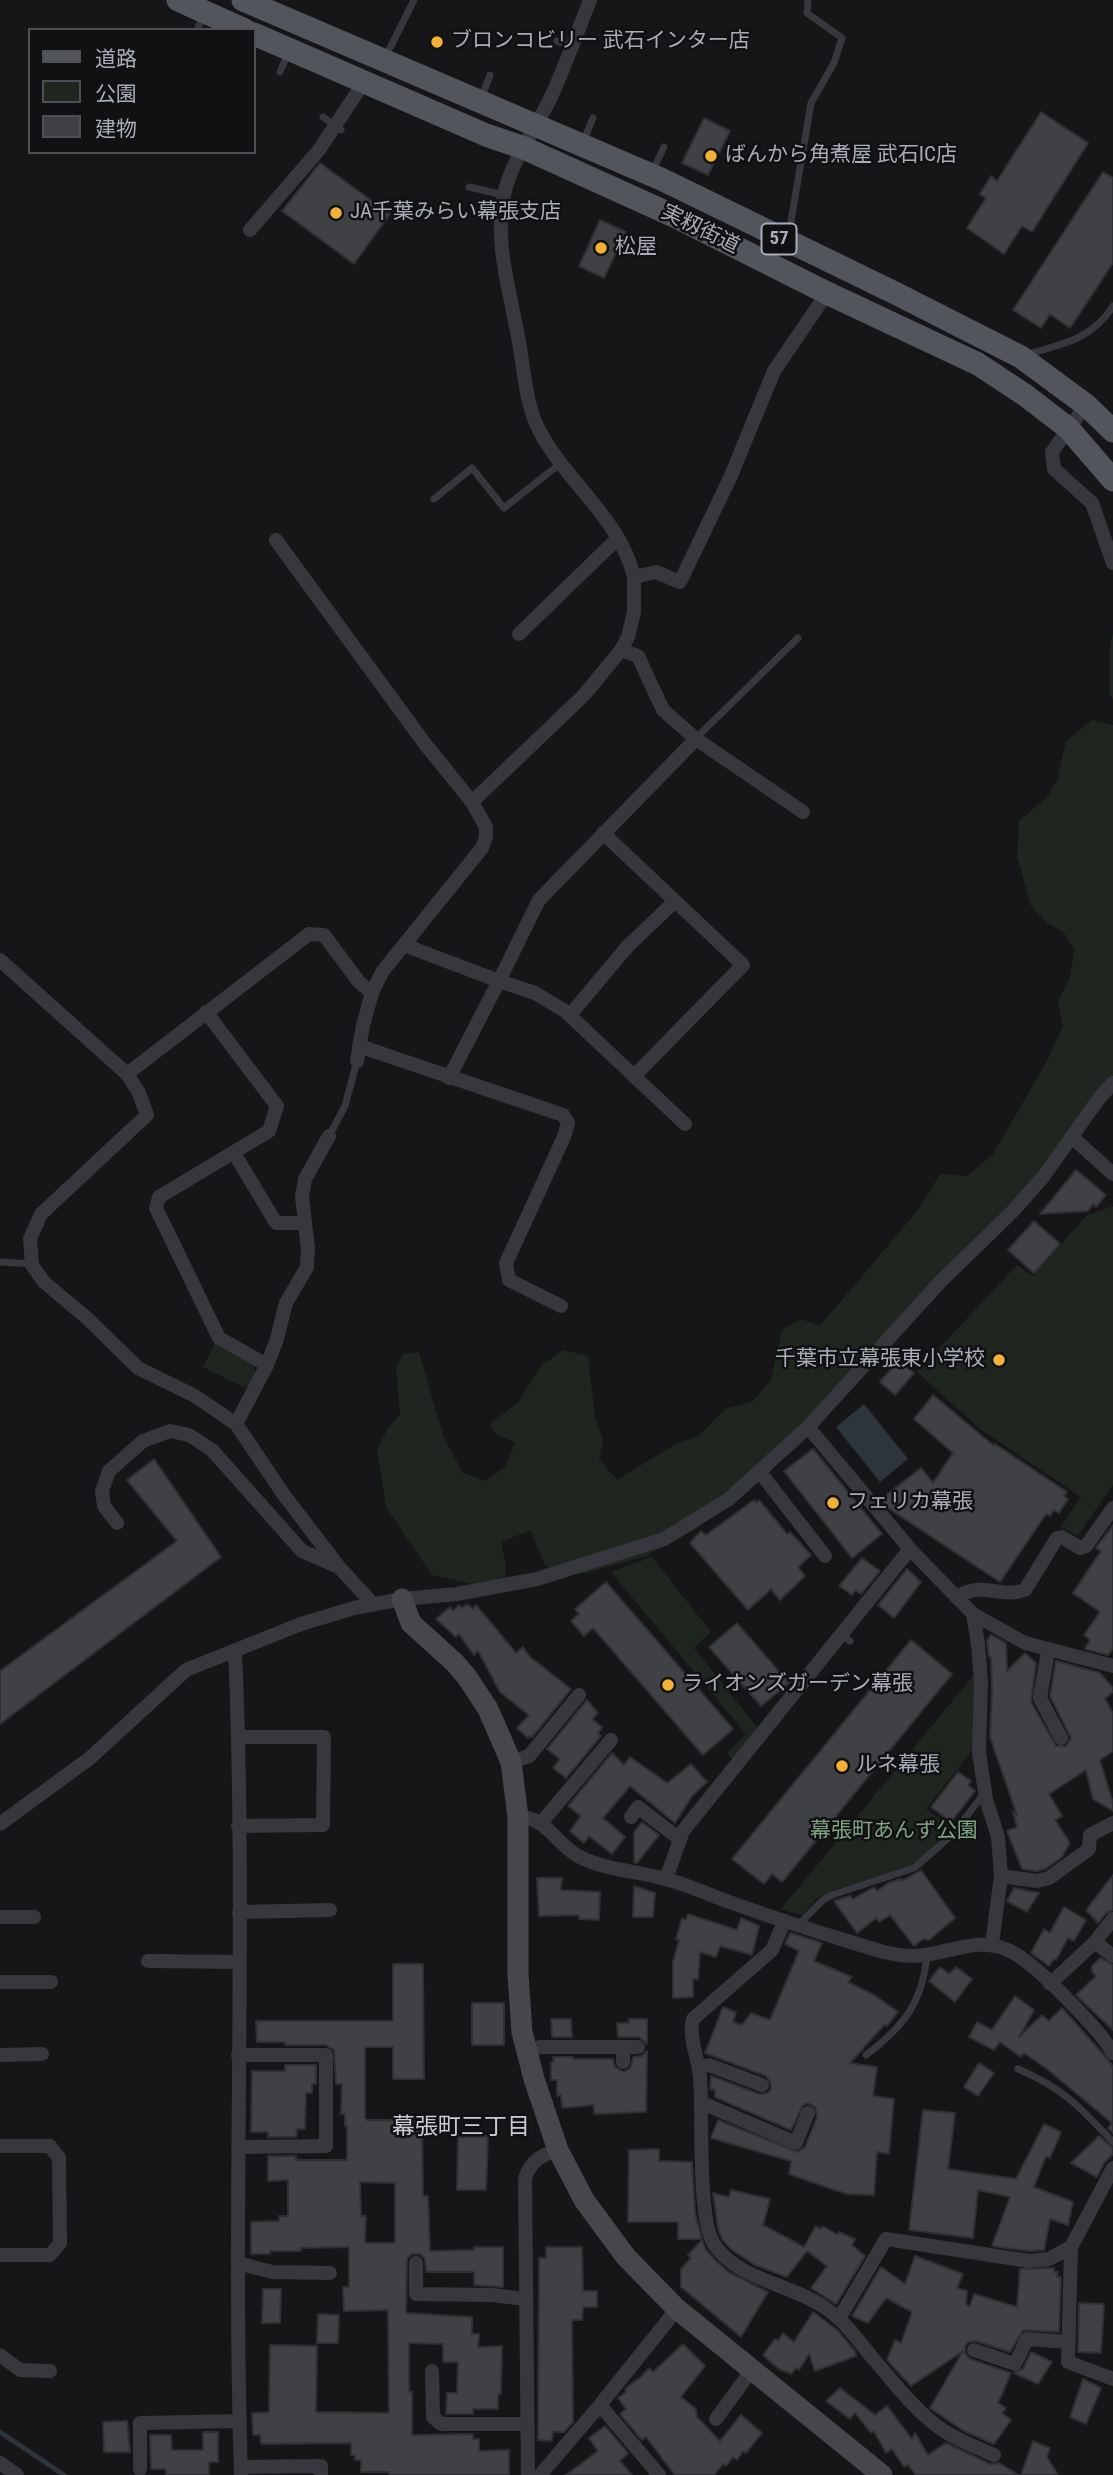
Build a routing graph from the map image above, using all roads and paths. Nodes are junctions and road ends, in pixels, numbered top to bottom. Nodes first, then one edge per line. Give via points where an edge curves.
1 (178, 0) edge
2 (243, 0) edge
3 (414, 0) edge
4 (590, 0) edge
5 (808, 0) edge
6 (201, 21) edge
7 (235, 28) edge
8 (256, 35) edge
9 (557, 41) dead end
10 (571, 47) junction
11 (289, 49) junction
12 (383, 62) junction
13 (280, 72) dead end
14 (490, 75) dead end
15 (364, 82) junction
16 (479, 103) junction
17 (593, 118) dead end
18 (536, 127) junction
19 (582, 146) junction
20 (664, 147) dead end
21 (524, 148) junction
22 (651, 175) junction
23 (469, 187) dead end
24 (504, 195) junction
25 (250, 230) dead end
26 (788, 243) junction
27 (827, 293) junction
28 (1113, 306) edge
29 (1021, 357) junction
30 (1086, 405) junction
31 (1068, 428) junction
32 (1113, 432) edge
33 (562, 462) junction
34 (1113, 480) edge
35 (434, 499) dead end
36 (618, 538) junction
37 (276, 540) dead end
38 (1113, 563) edge
39 (634, 577) junction
40 (519, 634) dead end
41 (798, 638) dead end
42 (621, 650) junction
43 (696, 739) junction
44 (472, 802) junction
45 (803, 812) dead end
46 (603, 833) junction
47 (675, 901) junction
48 (404, 945) junction
49 (0, 960) edge
50 (499, 981) junction
51 (372, 993) junction
52 (206, 1012) junction
53 (570, 1016) junction
54 (359, 1045) junction
55 (357, 1061) joint
56 (127, 1074) junction
57 (635, 1075) junction
58 (449, 1078) junction
59 (1113, 1083) edge
60 (685, 1124) dead end
61 (329, 1136) joint
62 (1072, 1136) junction
63 (234, 1153) junction
64 (1113, 1174) edge
65 (305, 1223) junction
66 (0, 1262) edge
67 (32, 1265) junction
68 (561, 1306) dead end
69 (267, 1365) junction
70 (236, 1424) junction
71 (808, 1427) junction
72 (759, 1471) junction
73 (1113, 1508) edge
74 (117, 1523) dead end
75 (910, 1549) junction
76 (825, 1556) dead end
77 (339, 1567) junction
78 (956, 1597) junction
79 (402, 1599) junction
80 (373, 1604) junction
81 (972, 1614) junction
82 (235, 1650) junction
83 (1048, 1651) junction
84 (1113, 1664) edge
85 (579, 1695) dead end
86 (238, 1737) junction
87 (1061, 1738) dead end
88 (611, 1740) dead end
89 (511, 1762) junction
90 (985, 1791) junction
91 (518, 1817) junction
92 (631, 1817) dead end
93 (541, 1823) junction
94 (1113, 1823) edge
95 (0, 1824) edge
96 (238, 1826) junction
97 (686, 1838) junction
98 (1001, 1876) junction
99 (666, 1879) junction
100 (330, 1910) dead end
101 (239, 1912) junction
102 (0, 1917) edge
103 (34, 1917) dead end
104 (1113, 1919) edge
105 (791, 1924) junction
106 (1095, 1942) junction
107 (992, 1944) junction
108 (927, 1954) junction
109 (1113, 1956) edge
110 (148, 1961) dead end
111 (239, 1962) junction
112 (0, 1982) edge
113 (51, 1982) dead end
114 (1050, 1984) junction
115 (527, 2052) junction
116 (628, 2052) dead end
117 (1113, 2053) edge
118 (42, 2054) dead end
119 (0, 2055) edge
120 (238, 2055) junction
121 (866, 2055) dead end
122 (699, 2067) junction
123 (1018, 2069) dead end
124 (762, 2085) dead end
125 (702, 2103) junction
126 (808, 2113) dead end
127 (1113, 2143) edge
128 (0, 2146) edge
129 (238, 2147) junction
130 (558, 2150) junction
131 (1113, 2168) edge
132 (1071, 2247) junction
133 (0, 2255) edge
134 (238, 2263) junction
135 (416, 2263) dead end
136 (330, 2273) dead end
137 (526, 2299) junction
138 (677, 2309) junction
139 (840, 2317) junction
140 (1069, 2342) junction
141 (974, 2350) dead end
142 (0, 2355) edge
143 (50, 2371) dead end
144 (432, 2371) dead end
145 (751, 2371) junction
146 (1113, 2379) edge
147 (600, 2405) junction
148 (716, 2419) dead end
149 (240, 2421) junction
150 (527, 2424) junction
151 (993, 2455) dead end
152 (0, 2463) edge
153 (140, 2469) dead end
154 (241, 2471) edge
155 (17, 2475) edge
156 (321, 2475) edge
157 (528, 2475) edge
158 (540, 2475) edge
159 (659, 2475) edge
160 (882, 2475) edge

1 - 6 main road
2 - 12 main road, 実籾街道 / 57
3 - 12 lane
4 - 10 street
5 - 26 lane via 807,13 842,38 834,63 811,103
6 - 7 main road
8 - 11 main road, 実籾街道 / 57
9 - 10 lane
10 - 18 street via 562,81
11 - 13 lane
11 - 15 main road, 実籾街道 / 57
12 - 16 main road, 実籾街道 / 57
14 - 16 lane
15 - 21 main road, 実籾街道 / 57
15 - 25 street via 319,150
16 - 18 main road, 実籾街道 / 57
17 - 19 lane
18 - 19 main road, 実籾街道 / 57
18 - 21 street
19 - 22 main road, 実籾街道 / 57
20 - 22 lane
21 - 24 street
21 - 27 main road, 実籾街道 / 57
22 - 26 main road, 実籾街道 / 57
23 - 24 lane
24 - 33 street via 501,249 532,414
26 - 29 main road, 実籾街道 / 57
27 - 31 main road, 実籾街道 / 57 via 978,365
27 - 39 street via 774,370 730,478 680,582 656,572
28 - 29 lane via 1091,332
29 - 30 main road, 実籾街道 / 57
30 - 31 street
30 - 32 main road, 実籾街道 / 57
31 - 34 main road, 実籾街道 / 57
31 - 38 street via 1052,452 1054,469 1092,503
33 - 35 lane via 504,508 472,468
33 - 36 street
36 - 39 street
36 - 40 street
37 - 44 street
39 - 42 street via 634,612
41 - 43 lane
42 - 43 street via 638,656 663,710
42 - 44 street via 583,695
43 - 45 street
43 - 46 street
44 - 48 street via 486,827 482,848
46 - 47 street
46 - 50 street via 539,900
47 - 53 street via 627,947
47 - 57 street via 743,965
48 - 50 street
48 - 51 street
49 - 56 street
50 - 53 street via 535,993
50 - 58 street
51 - 52 street via 324,935 309,934
51 - 54 street
52 - 56 street
52 - 63 street via 277,1106 269,1131
53 - 57 street
54 - 55 street
54 - 58 street
55 - 61 lane via 345,1106
56 - 67 street via 147,1115 41,1214 30,1239
57 - 60 street
58 - 68 street via 563,1115 568,1123 506,1263 509,1280
59 - 62 street
61 - 65 street via 305,1178
62 - 64 street
62 - 71 street via 1012,1212 941,1281
63 - 65 street via 276,1223
63 - 69 street via 159,1197 156,1208 219,1338
65 - 69 street via 307,1267 286,1303
66 - 67 lane
67 - 70 street via 44,1282 138,1368 195,1396
69 - 70 street
70 - 77 street
71 - 72 street
71 - 75 street
72 - 76 street
72 - 79 street via 729,1499 664,1539 537,1579
73 - 78 street via 1086,1546 1080,1548 1057,1538 1025,1590 969,1589
74 - 77 street via 104,1506 102,1491 109,1471 143,1441 170,1431 189,1435 212,1450 302,1551
75 - 78 street
75 - 97 street via 846,1638 683,1831
77 - 80 street
78 - 81 street
79 - 80 street
79 - 89 street via 411,1623 467,1677 488,1709
80 - 82 street via 301,1624
81 - 83 street
81 - 90 street via 981,1682 979,1753
82 - 86 street
82 - 95 street via 186,1670 90,1758
83 - 84 street
83 - 87 street via 1040,1698
85 - 89 street via 529,1756
86 - 96 street
86 - 96 street via 324,1737 323,1825
88 - 93 street
89 - 91 street
90 - 98 street via 998,1837
90 - 105 lane via 953,1835 914,1868 832,1895
91 - 93 street
91 - 115 street via 512,1954
92 - 97 street via 638,1807 673,1834
93 - 99 street via 578,1856
94 - 98 street via 1090,1835 1089,1849 1049,1878
96 - 101 street
97 - 99 street
98 - 107 street
99 - 105 street
100 - 101 street
101 - 111 street
102 - 103 street
104 - 106 street
105 - 108 street via 889,1954
105 - 122 street via 762,1965 693,2019
106 - 109 street
106 - 114 street
107 - 108 street
107 - 114 street via 1017,1955
108 - 121 lane via 922,1984 907,2016
110 - 111 street
111 - 120 street
112 - 113 street
114 - 117 street via 1105,2038
115 - 116 street via 540,2047
115 - 130 street
118 - 119 street
120 - 129 street
120 - 129 street via 326,2055 326,2146
122 - 124 street via 709,2065
122 - 125 street
123 - 127 lane via 1069,2096
125 - 126 street via 796,2143
125 - 139 street via 705,2205 714,2245 744,2270
128 - 133 street via 50,2146 59,2158 60,2243 50,2255
129 - 134 street
130 - 137 street via 530,2165 519,2199
130 - 138 street via 592,2213 626,2257
131 - 132 street
132 - 139 street via 1049,2259 1029,2261 894,2235 879,2248
132 - 140 street
134 - 136 street via 272,2272
134 - 149 street
135 - 137 street via 416,2294
137 - 150 street
138 - 145 street
138 - 147 street
139 - 151 street via 920,2412 959,2440
140 - 141 street via 1027,2339 1015,2364
140 - 146 street via 1068,2362
142 - 143 street via 20,2370
144 - 150 street via 433,2417 441,2424
145 - 148 street
145 - 160 street
147 - 158 street
147 - 159 street
149 - 153 street via 140,2423
149 - 154 street
150 - 157 street
152 - 155 street
154 - 156 street via 321,2466

